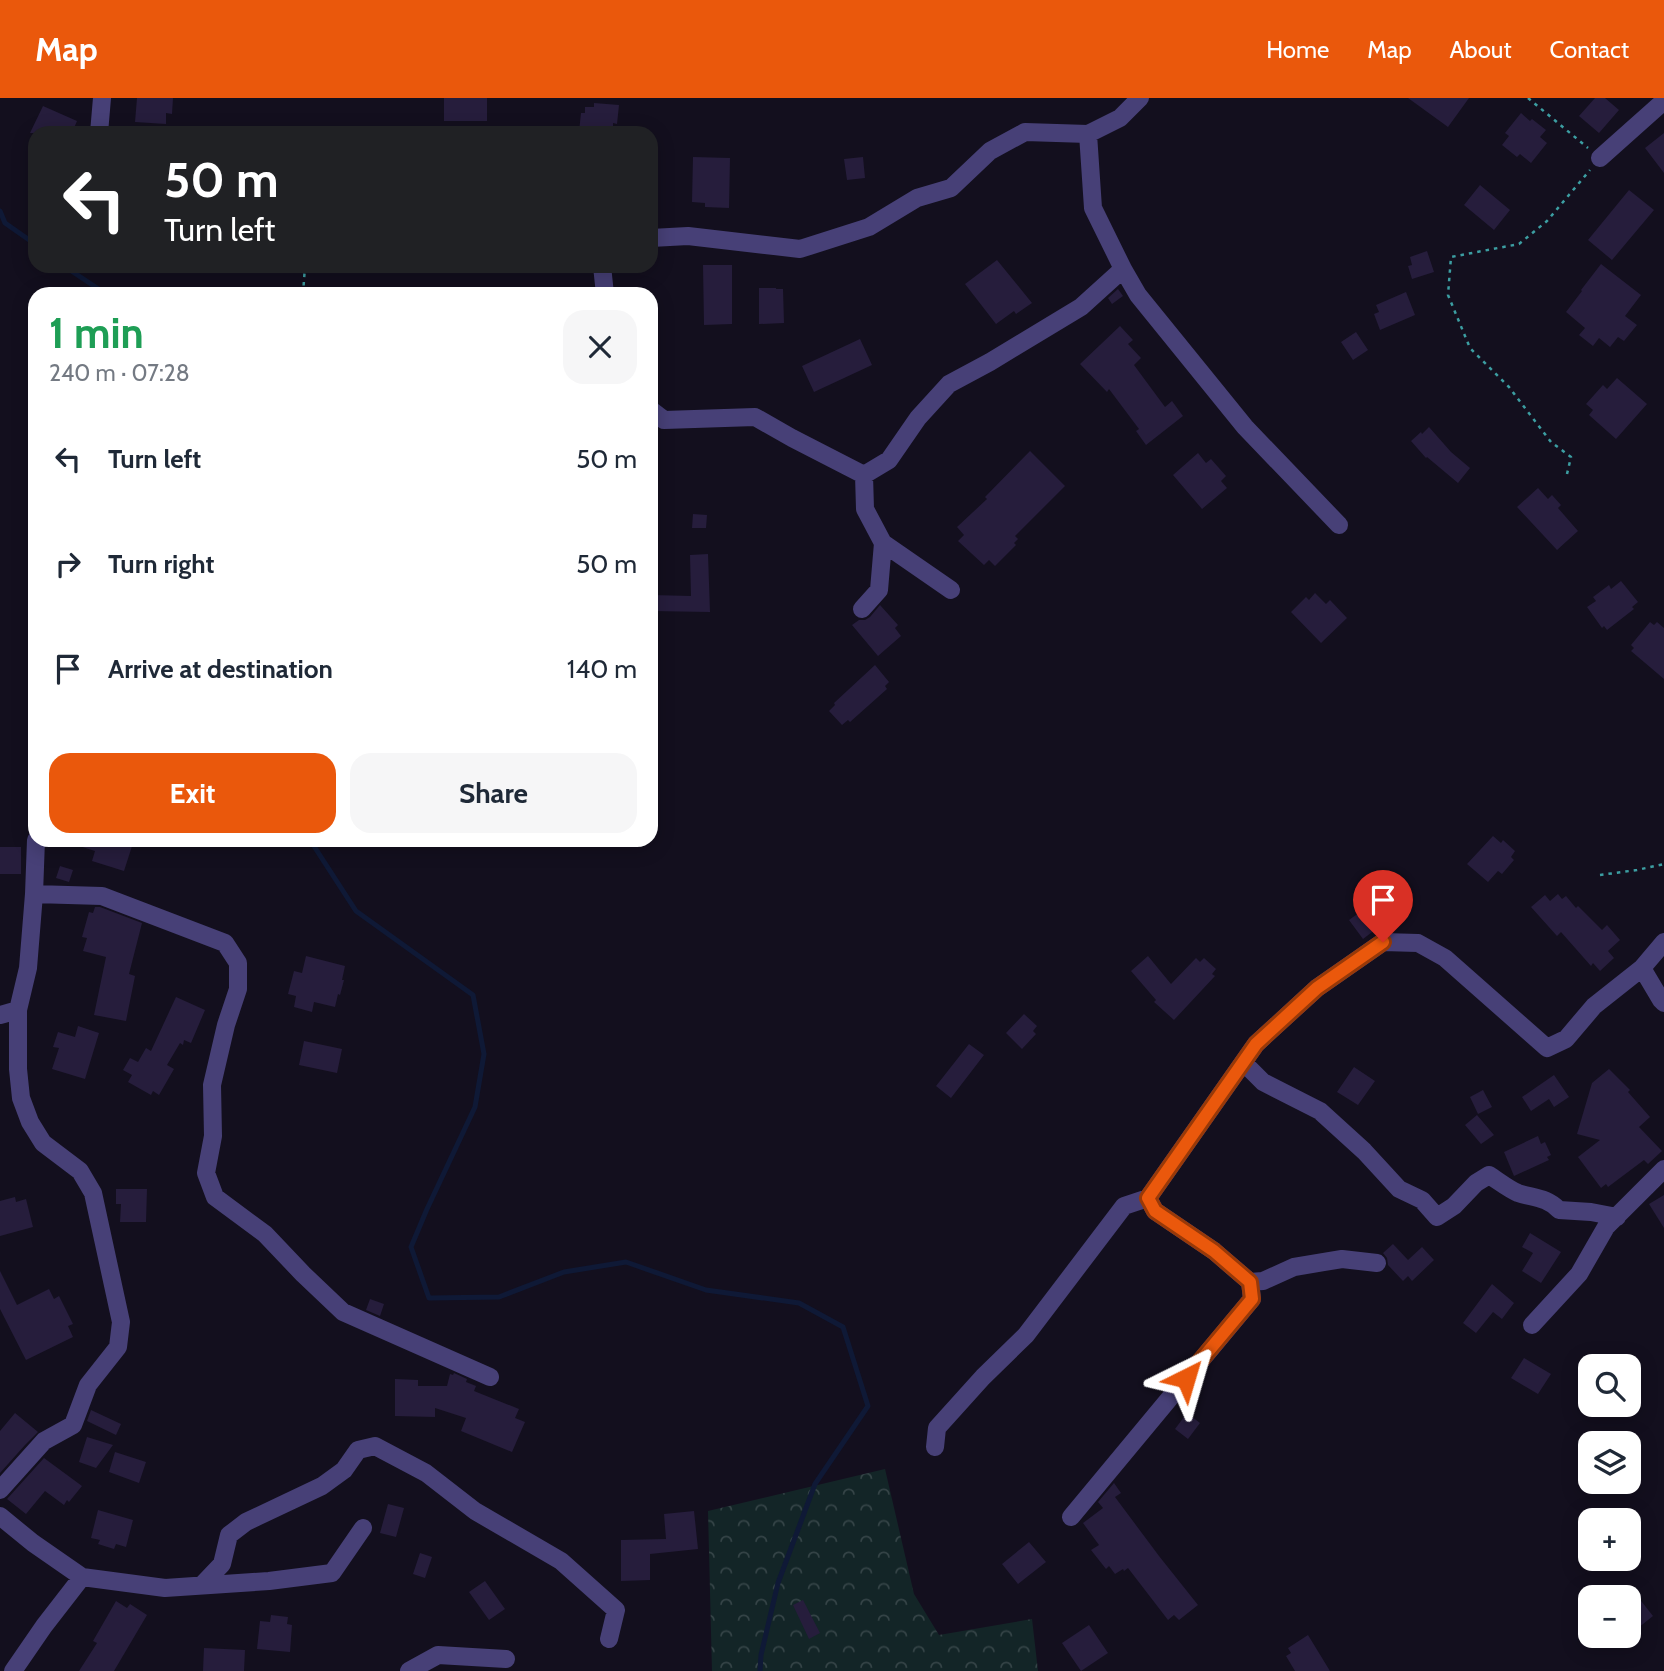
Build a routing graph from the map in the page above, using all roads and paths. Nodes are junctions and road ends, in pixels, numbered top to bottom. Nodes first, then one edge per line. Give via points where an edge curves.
1 (102, 98) edge
2 (1140, 98) edge
3 (1528, 98) edge
4 (1664, 101) edge
5 (100, 126) edge
6 (1088, 134) junction
7 (1600, 158) junction
8 (658, 238) edge
9 (1123, 269) junction
10 (658, 415) edge
11 (1567, 474) dead end
12 (864, 475) junction
13 (1339, 525) dead end
14 (883, 543) junction
15 (951, 590) dead end
16 (862, 609) dead end
17 (36, 847) edge
18 (1664, 864) edge
19 (1600, 875) dead end
20 (34, 894) junction
21 (1664, 942) edge
22 (1642, 968) junction
23 (1664, 1003) edge
24 (18, 1010) junction
25 (0, 1014) edge
26 (1243, 1062) junction
27 (1664, 1170) edge
28 (1148, 1198) junction
29 (1616, 1217) junction
30 (1377, 1264) dead end
31 (1250, 1282) junction
32 (1532, 1325) dead end
33 (490, 1377) dead end
34 (934, 1447) dead end
35 (0, 1490) edge
36 (0, 1516) edge
37 (1070, 1517) dead end
38 (363, 1528) dead end
39 (82, 1577) junction
40 (202, 1585) junction
41 (609, 1639) dead end
42 (506, 1659) dead end
43 (13, 1671) edge
44 (409, 1671) edge

1 - 5 street
2 - 6 street via 1120,118
3 - 7 path
4 - 7 street
6 - 8 street via 1025,132 990,151 951,188 917,198 869,227 800,249 688,236
6 - 9 street via 1093,208
7 - 11 path via 1547,221 1519,244 1451,257 1448,295 1470,348 1509,387 1550,442 1571,457
9 - 12 street via 1082,307 949,384 889,460
9 - 13 street via 1245,427
10 - 12 street via 664,420 755,417
12 - 14 street via 865,509
14 - 15 street
14 - 16 street via 879,590
17 - 20 street
18 - 19 path
20 - 24 street via 28,968
20 - 33 street via 102,896 225,943 238,963 238,989 212,1085 213,1136 206,1173 215,1197 264,1234 343,1312
21 - 22 street
22 - 23 street
22 - 26 street via 1594,1006 1566,1039 1547,1048 1445,958 1418,943 1383,942 1317,988 1256,1044
24 - 25 street
24 - 35 street via 21,1098 43,1143 80,1171 93,1193 121,1322 118,1347 88,1385 73,1425 44,1441
26 - 28 street
26 - 29 street via 1263,1082 1320,1111 1399,1189 1422,1200 1437,1217 1489,1175 1559,1210
27 - 29 street
28 - 31 street via 1155,1211
28 - 34 street via 1124,1206 1026,1335 937,1428
29 - 32 street via 1579,1274
30 - 31 street via 1342,1259 1294,1267
31 - 37 street via 1252,1299
36 - 39 street
38 - 40 street via 332,1573
39 - 40 street via 165,1588
39 - 43 street
40 - 41 street via 222,1564 229,1535 321,1486 344,1470 358,1450 375,1446 426,1473 475,1511 561,1561 616,1610
42 - 44 street via 438,1655

